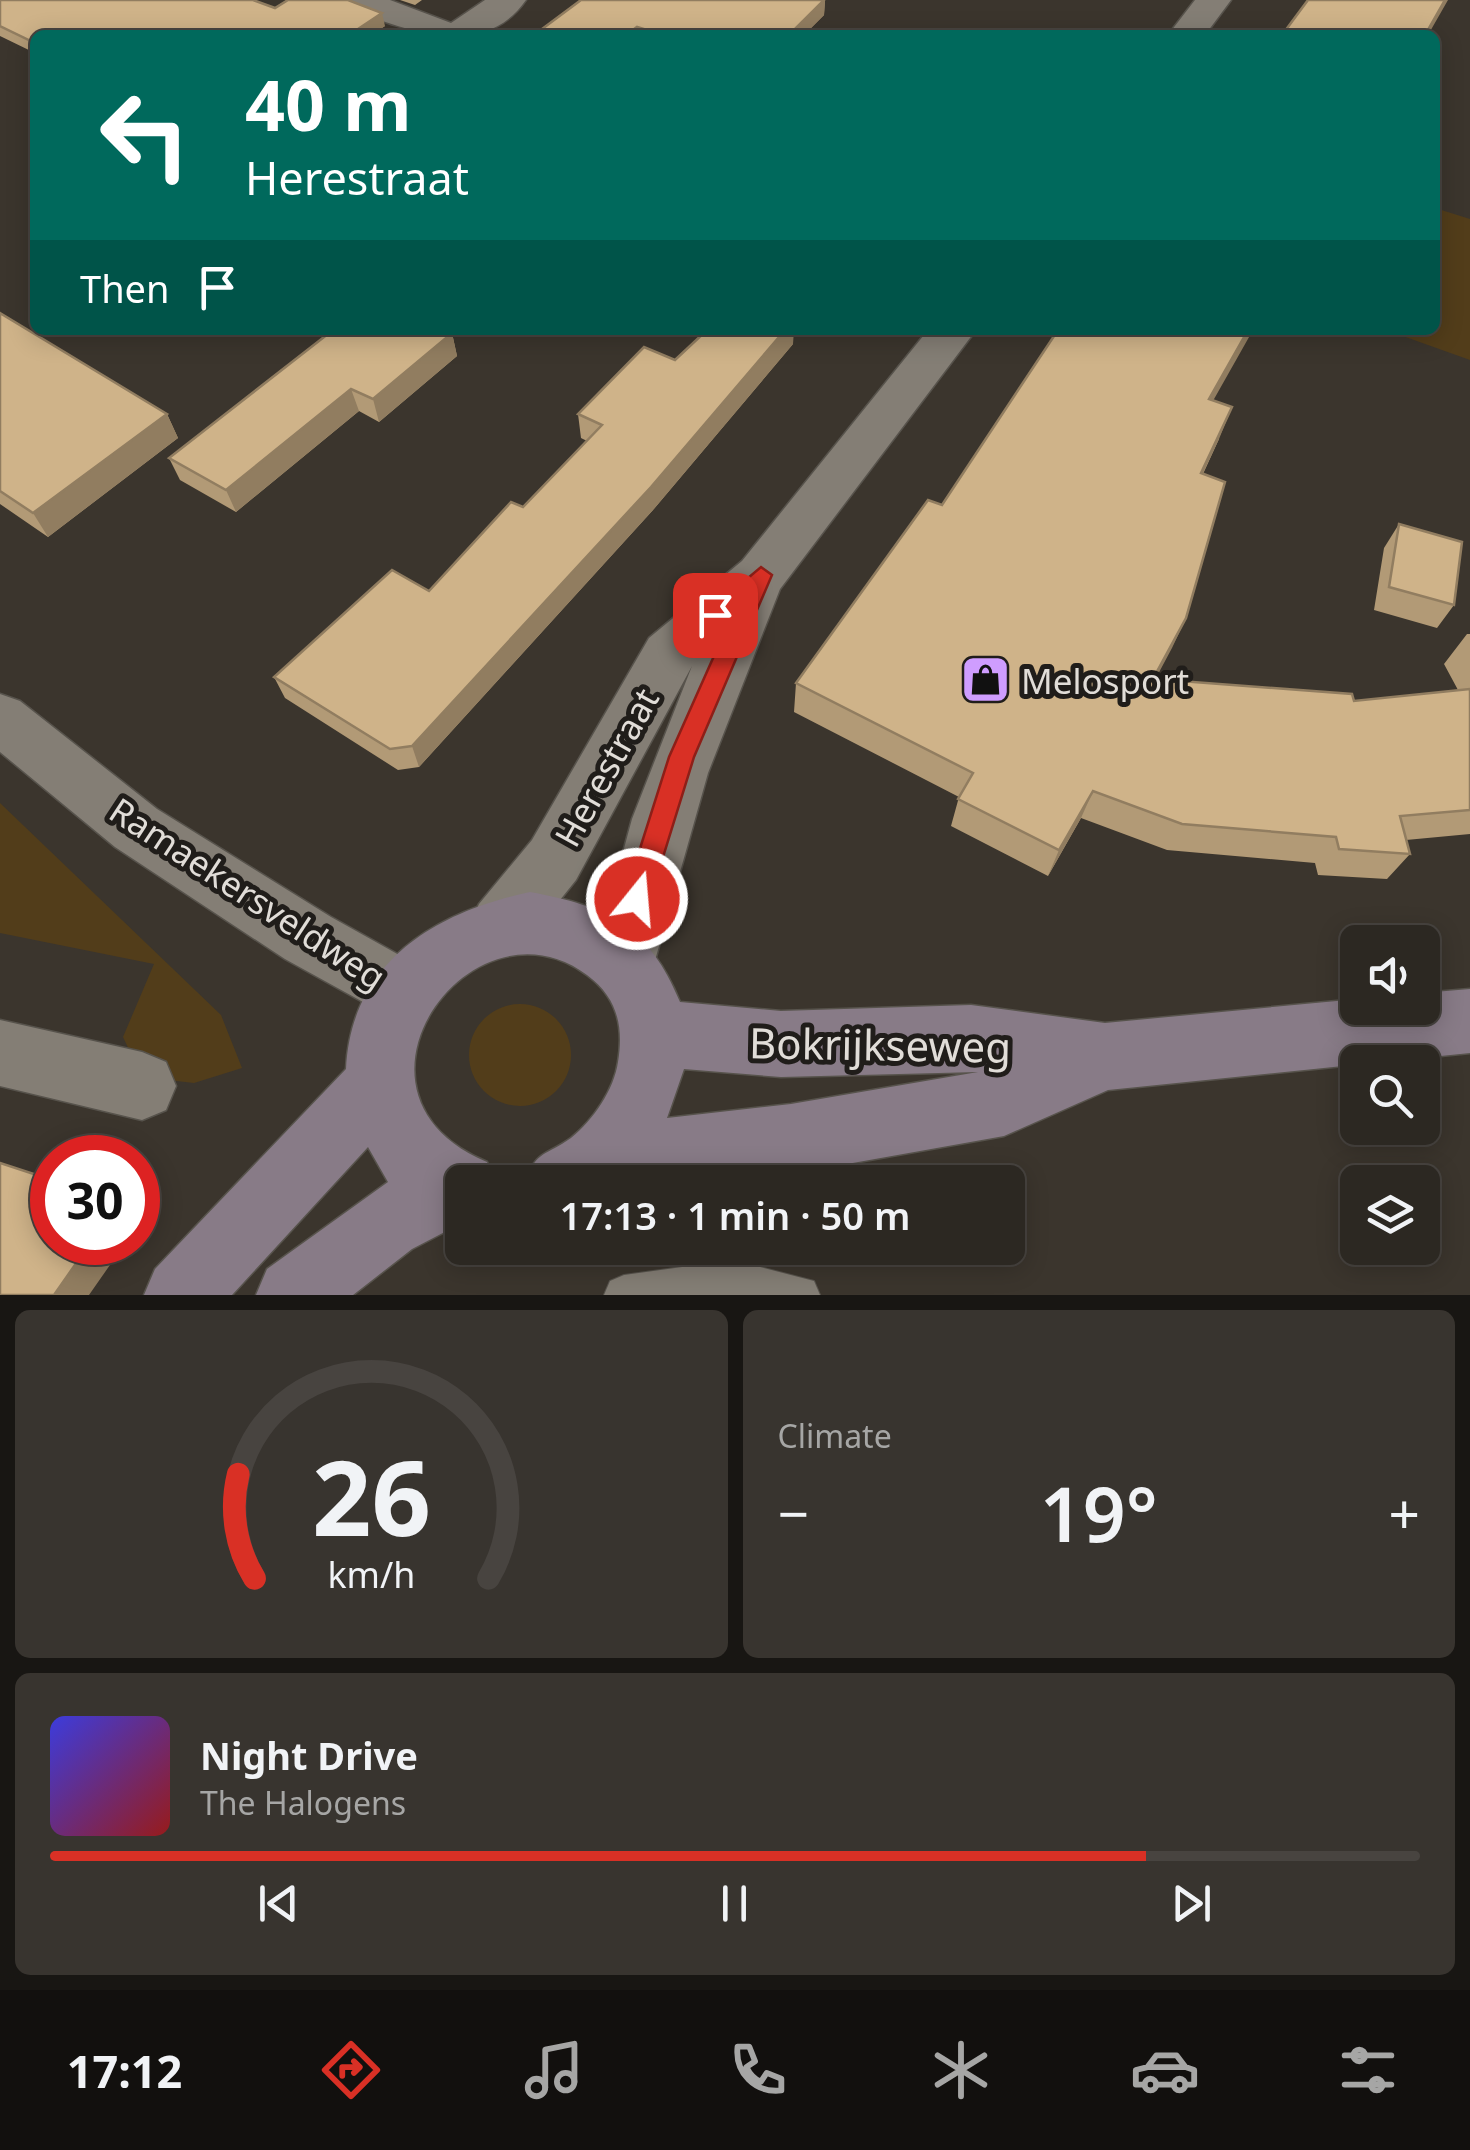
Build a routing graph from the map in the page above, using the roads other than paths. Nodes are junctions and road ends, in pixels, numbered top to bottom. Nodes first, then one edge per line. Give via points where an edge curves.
1 (358, 0) edge
2 (508, 0) edge
3 (1213, 0) edge
4 (436, 30) edge
5 (465, 30) edge
6 (1190, 30) edge
7 (949, 335) edge
8 (761, 575) junction
9 (0, 718) edge
10 (501, 925) junction
11 (625, 963) junction
12 (403, 992) junction
13 (1470, 1021) edge
14 (655, 1032) junction
15 (0, 1052) edge
16 (1104, 1058) junction
17 (142, 1086) dead end
18 (378, 1086) junction
19 (586, 1165) edge
20 (623, 1165) edge
21 (445, 1179) edge
22 (445, 1192) edge
23 (181, 1295) edge
24 (293, 1295) edge
25 (624, 1295) edge
26 (800, 1295) edge

1 - 4 street
2 - 5 street
3 - 6 street
7 - 8 street, Herestraat
8 - 10 street, Herestraat via 669,654 554,860
8 - 11 street, Herestraat via 682,757 637,899
9 - 12 street, Ramaekersveldweg via 136,828
10 - 11 street via 569,927
10 - 12 street via 430,961
11 - 14 street via 646,995
12 - 18 street via 388,1022
13 - 16 street, Bokrijkseweg
14 - 16 street, Bokrijkseweg via 781,1044 971,1038
14 - 19 street via 651,1079 631,1124
15 - 17 street
16 - 20 street, Bokrijkseweg via 1004,1102
18 - 21 street via 390,1127 415,1162
18 - 23 street
22 - 24 street via 386,1223
25 - 26 lane via 733,1280

